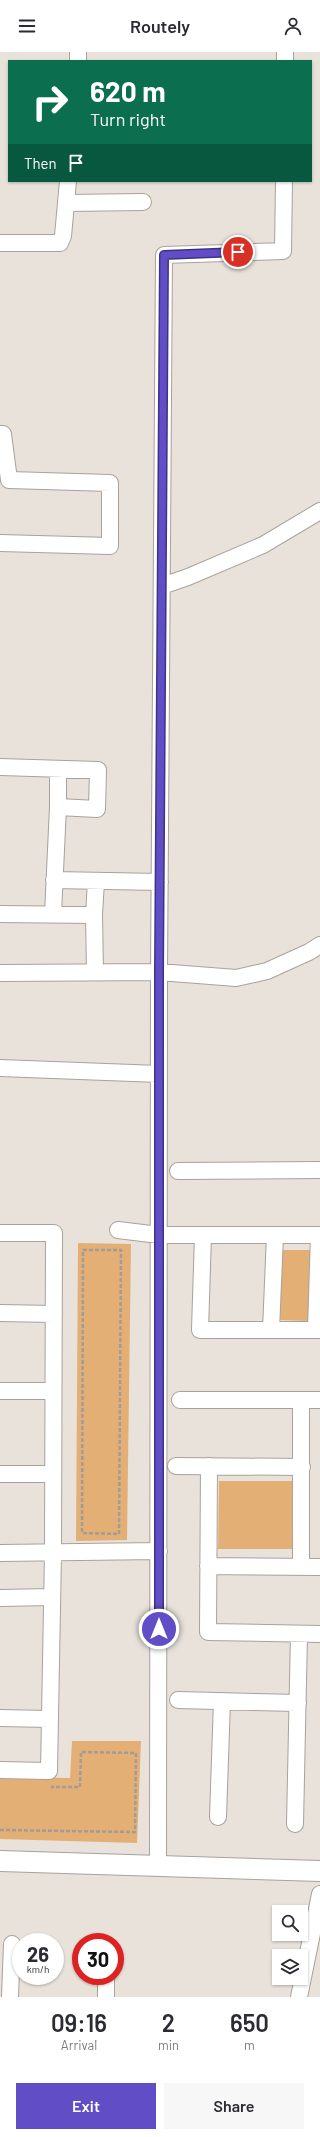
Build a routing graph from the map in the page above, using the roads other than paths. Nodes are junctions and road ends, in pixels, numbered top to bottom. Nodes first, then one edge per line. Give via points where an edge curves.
1 (68, 182) edge
2 (284, 182) edge
3 (143, 202) dead end
4 (66, 203) junction
5 (0, 243) edge
6 (0, 434) edge
7 (320, 511) edge
8 (0, 543) edge
9 (162, 586) junction
10 (0, 767) edge
11 (58, 769) junction
12 (58, 807) junction
13 (54, 880) junction
14 (96, 881) junction
15 (160, 882) junction
16 (0, 914) edge
17 (52, 914) junction
18 (94, 914) junction
19 (320, 945) edge
20 (0, 972) edge
21 (95, 972) junction
22 (159, 972) junction
23 (0, 1068) edge
24 (159, 1074) junction
25 (320, 1170) edge
26 (178, 1171) dead end
27 (118, 1230) dead end
28 (0, 1232) edge
29 (159, 1235) junction
30 (203, 1235) junction
31 (275, 1235) junction
32 (319, 1235) edge
33 (0, 1314) edge
34 (54, 1314) junction
35 (271, 1330) junction
36 (318, 1330) edge
37 (0, 1391) edge
38 (53, 1391) junction
39 (180, 1400) dead end
40 (301, 1400) junction
41 (320, 1400) edge
42 (176, 1466) dead end
43 (209, 1466) junction
44 (302, 1467) junction
45 (0, 1474) edge
46 (53, 1474) junction
47 (159, 1551) junction
48 (0, 1553) edge
49 (52, 1553) junction
50 (208, 1566) junction
51 (301, 1567) junction
52 (320, 1567) edge
53 (52, 1597) junction
54 (0, 1598) edge
55 (299, 1634) junction
56 (320, 1634) edge
57 (178, 1700) dead end
58 (222, 1701) junction
59 (298, 1703) junction
60 (0, 1718) edge
61 (49, 1719) junction
62 (0, 1770) edge
63 (218, 1817) dead end
64 (295, 1824) dead end
65 (0, 1861) edge
66 (158, 1865) junction
67 (320, 1871) edge
68 (320, 1894) edge
69 (12, 1944) dead end
70 (106, 1985) edge
71 (10, 1997) edge
72 (106, 1997) edge
73 (299, 1997) edge

1 - 4 street
2 - 9 street via 283,251 164,255
3 - 4 street
4 - 5 street via 60,243
6 - 8 street via 3,434 9,480 110,483 110,546
7 - 9 street via 263,545
9 - 15 street
10 - 11 street
11 - 12 street
11 - 12 street via 98,770 97,809
12 - 13 street
13 - 14 street
13 - 17 street
14 - 15 street
14 - 18 street
15 - 22 street
16 - 17 street
17 - 18 street
18 - 21 street
19 - 22 street via 267,971 236,978
20 - 21 street
21 - 22 street
22 - 24 street
23 - 24 street
24 - 29 street
25 - 26 street
27 - 29 street
28 - 34 street via 54,1232
29 - 30 street
29 - 47 street
30 - 31 street
30 - 35 street via 200,1330
31 - 32 street
31 - 35 street
32 - 36 street
33 - 34 street
34 - 38 street
35 - 36 street
37 - 38 street
38 - 46 street
39 - 40 street
40 - 41 street
40 - 44 street
42 - 43 street
43 - 44 street
43 - 50 street
44 - 51 street
45 - 46 street
46 - 49 street
47 - 49 street
47 - 66 street
48 - 49 street
49 - 53 street
50 - 51 street
50 - 55 street via 208,1632
51 - 52 street
53 - 54 street
53 - 61 street
55 - 56 street
55 - 59 street
57 - 58 street
58 - 59 street
58 - 63 street
59 - 64 street
60 - 61 street
61 - 62 street via 49,1771
65 - 66 street
66 - 67 street
68 - 73 street
69 - 71 street
70 - 72 street

